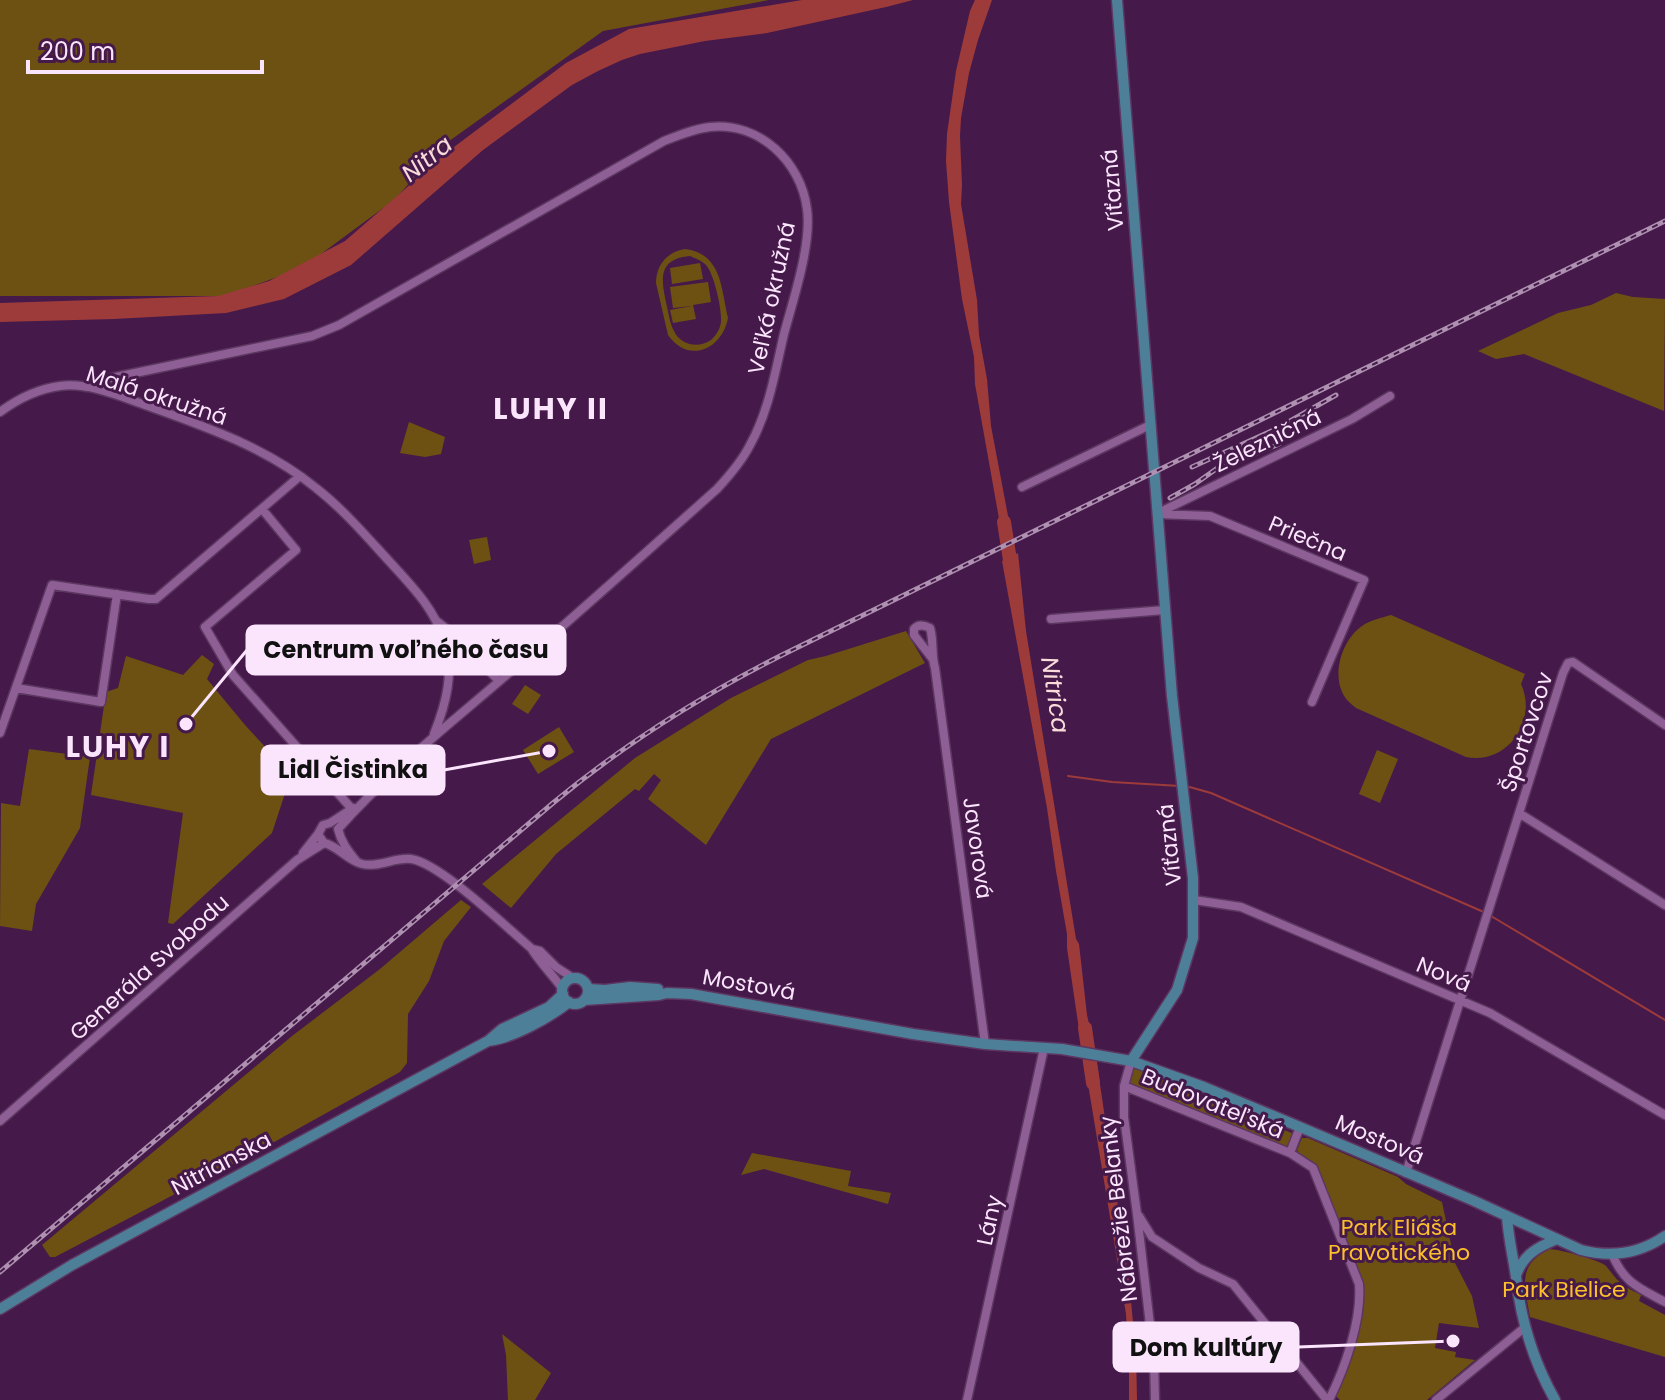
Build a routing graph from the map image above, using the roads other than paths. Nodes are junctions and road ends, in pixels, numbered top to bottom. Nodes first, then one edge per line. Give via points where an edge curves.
1 (1117, 0) edge
2 (86, 387) junction
3 (1390, 396) dead end
4 (0, 412) edge
5 (1150, 425) junction
6 (300, 476) junction
7 (1022, 487) dead end
8 (262, 509) junction
9 (1157, 514) junction
10 (117, 594) junction
11 (1165, 610) junction
12 (1051, 619) dead end
13 (438, 621) junction
14 (932, 658) dead end
15 (499, 681) junction
16 (16, 688) junction
17 (1312, 702) dead end
18 (1665, 725) edge
19 (0, 733) edge
20 (432, 738) junction
21 (361, 803) junction
22 (352, 809) junction
23 (1519, 813) junction
24 (330, 823) junction
25 (339, 833) junction
26 (324, 840) junction
27 (361, 863) junction
28 (1194, 900) junction
29 (1665, 905) edge
30 (531, 948) junction
31 (573, 978) junction
32 (586, 994) junction
33 (565, 995) junction
34 (1460, 1000) junction
35 (985, 1044) junction
36 (1044, 1048) junction
37 (1131, 1061) junction
38 (1124, 1086) junction
39 (1665, 1115) edge
40 (0, 1121) edge
41 (1300, 1127) junction
42 (1290, 1153) junction
43 (1406, 1173) junction
44 (1137, 1214) junction
45 (1507, 1216) junction
46 (1665, 1236) edge
47 (1557, 1239) junction
48 (1612, 1254) junction
49 (1516, 1277) junction
50 (1665, 1302) edge
51 (0, 1309) edge
52 (1524, 1328) junction
53 (967, 1400) edge
54 (1155, 1400) edge
55 (1328, 1400) edge
56 (1436, 1400) edge
57 (1555, 1400) edge

1 - 5 main road, Víťazná
2 - 4 street, Malá okružná via 35,392
2 - 6 street, Malá okružná via 214,430
2 - 15 street, Veľká okružná via 312,336 339,325 688,131 731,128 777,149 802,188 807,231 776,369 749,447 717,489
3 - 9 street, Železničná
5 - 7 street
5 - 9 main road, Víťazná
6 - 8 street
6 - 13 street, Malá okružná via 369,539
8 - 10 street via 159,597
8 - 22 street via 296,550 205,627 233,675
9 - 11 main road, Víťazná
9 - 17 street, Priečna via 1210,516 1364,580
10 - 16 street via 52,585
10 - 16 street via 101,702
11 - 12 street
11 - 28 main road, Víťazná
13 - 15 street, Malá okružná
13 - 20 street, Malá okružná via 449,673 443,712
14 - 35 street, Javorová
15 - 20 street, Veľká okružná
16 - 19 street
18 - 23 street, Športovcov via 1568,663
20 - 21 street
21 - 22 street
21 - 25 street
22 - 24 street
23 - 29 street, Športovcov
23 - 34 street, Športovcov
24 - 25 street
24 - 26 street via 320,827
25 - 26 street via 336,842
25 - 27 street
26 - 27 street
26 - 40 street, Generála Svobodu
27 - 30 street via 413,859 427,865
28 - 34 street, Nová via 1241,907
28 - 37 main road, Víťazná via 1193,938 1177,990
30 - 31 street
30 - 33 street
31 - 32 main road via 583,980
31 - 33 main road via 566,981
32 - 33 main road via 576,1004
32 - 35 main road, Mostová via 691,994
33 - 51 main road, Nitrianska via 552,1015 463,1054
34 - 39 street, Nová
34 - 43 street, Športovcov
35 - 36 main road, Mostová
36 - 37 main road, Mostová
36 - 53 street, Lány
37 - 38 street, Nábrežie Belanky
37 - 41 main road, Mostová
38 - 42 street, Budovateľská
38 - 44 street, Nábrežie Belanky
41 - 42 street, Budovateľská
41 - 43 main road, Mostová
42 - 55 street, Budovateľská via 1313,1168 1359,1284 1353,1334
43 - 45 main road, Mostová
44 - 54 street, Nábrežie Belanky
44 - 55 street via 1152,1237 1233,1284
45 - 47 main road, Mostová
45 - 49 main road
46 - 48 main road via 1644,1248
47 - 48 main road, Mostová via 1581,1250
47 - 49 main road via 1529,1254
48 - 50 street via 1630,1282
49 - 52 main road
52 - 56 street
52 - 57 main road

